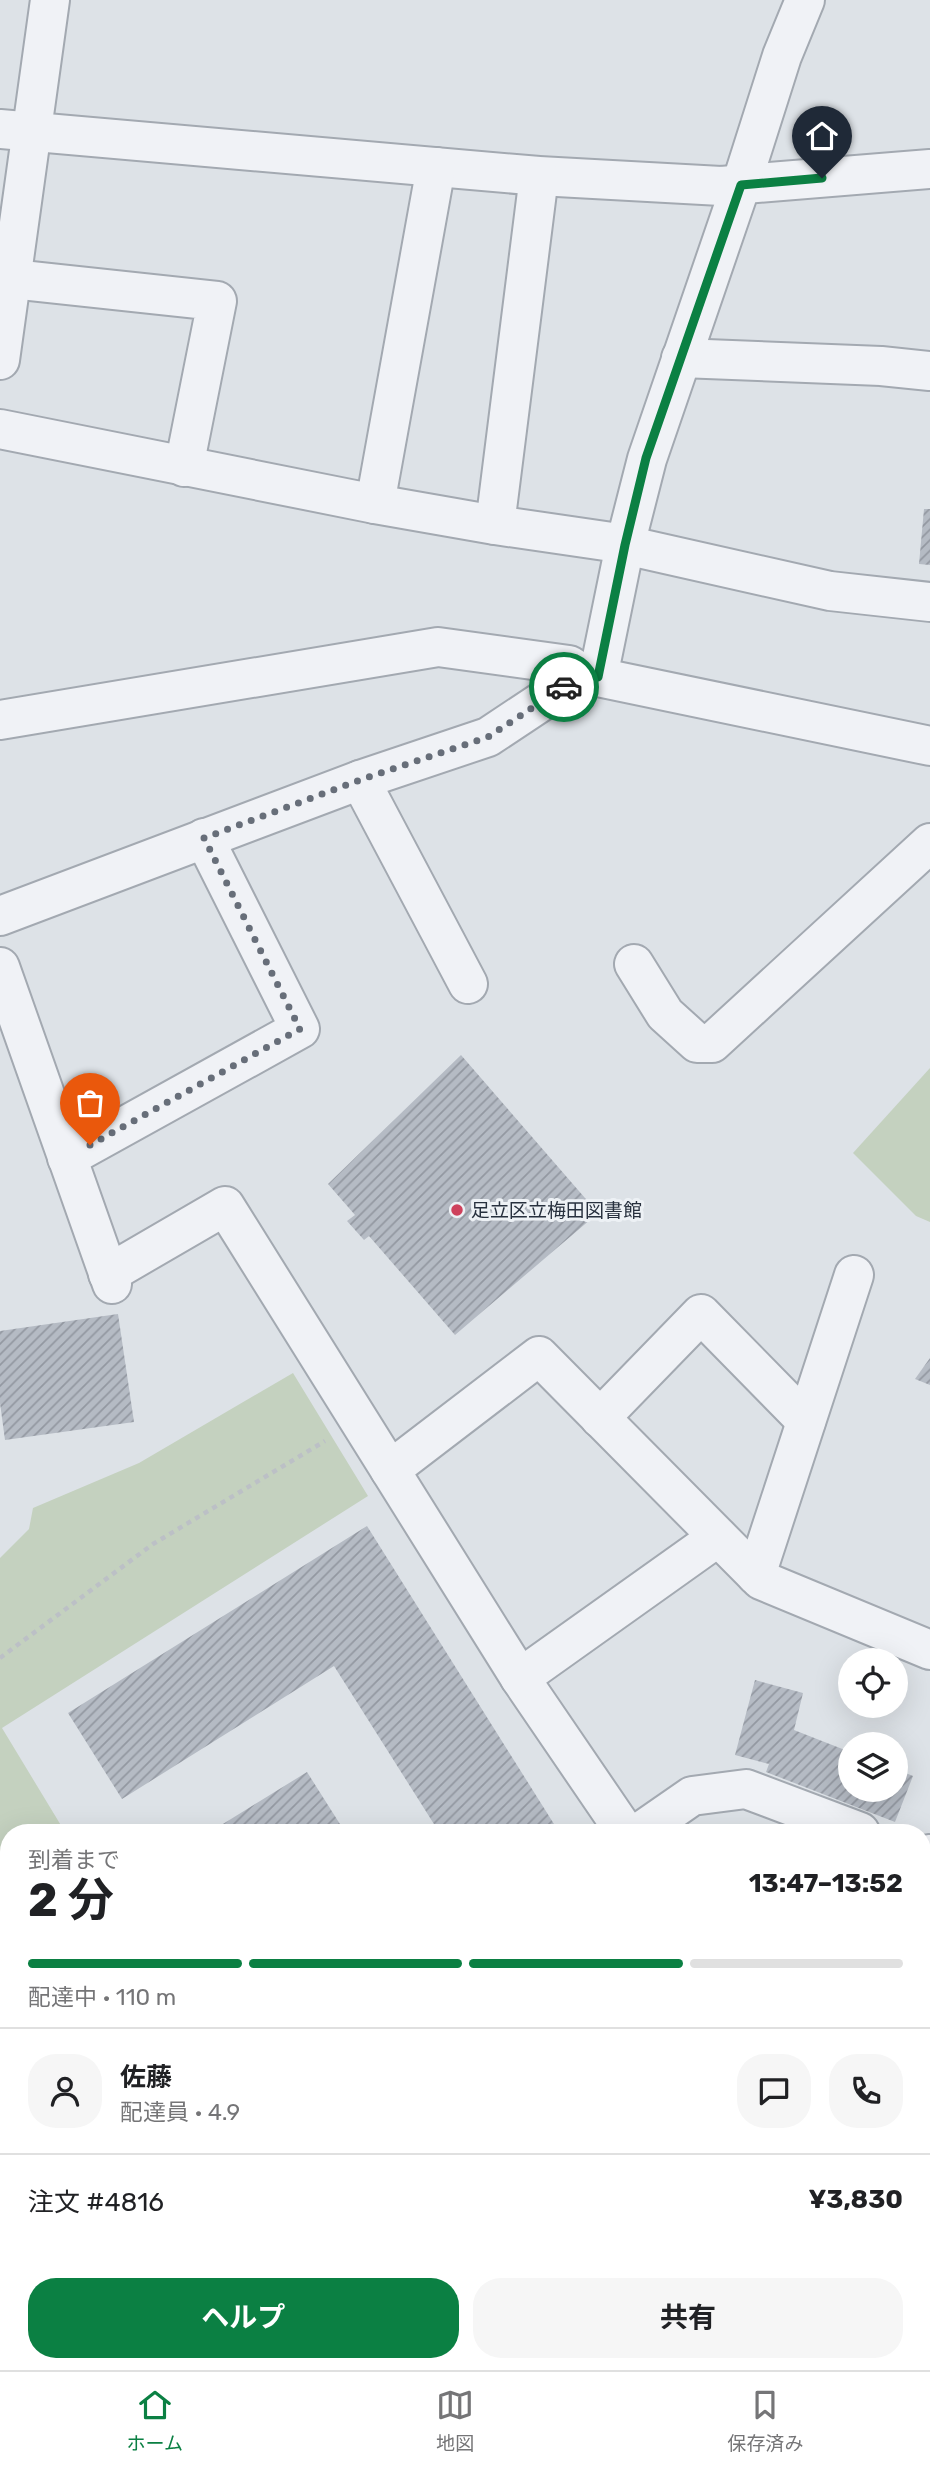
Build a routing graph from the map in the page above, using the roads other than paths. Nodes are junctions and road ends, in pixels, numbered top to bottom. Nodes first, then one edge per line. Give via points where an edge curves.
1 (50, 0) edge
2 (805, 0) edge
3 (15, 131) edge
4 (436, 167) junction
5 (930, 169) edge
6 (539, 176) junction
7 (741, 185) junction
8 (12, 279) junction
9 (681, 358) junction
10 (0, 360) edge
11 (930, 371) edge
12 (0, 429) edge
13 (184, 467) junction
14 (375, 504) junction
15 (495, 525) junction
16 (625, 545) junction
17 (930, 602) edge
18 (591, 676) junction
19 (0, 720) edge
20 (930, 746) edge
21 (360, 780) junction
22 (204, 838) junction
23 (930, 844) edge
24 (0, 916) edge
25 (634, 964) dead end
26 (0, 967) edge
27 (468, 984) dead end
28 (67, 1158) junction
29 (854, 1275) dead end
30 (600, 1418) junction
31 (806, 1421) junction
32 (390, 1470) junction
33 (718, 1537) junction
34 (756, 1575) junction
35 (930, 1650) edge
36 (520, 1678) junction
37 (620, 1824) edge
38 (652, 1824) edge
39 (839, 1824) edge

1 - 3 street
2 - 7 street
3 - 4 street
3 - 8 street
4 - 6 street
4 - 14 street
5 - 7 street
6 - 7 street
6 - 15 street
7 - 9 street
8 - 10 street
8 - 13 street via 217,301
9 - 11 street
9 - 16 street via 646,458
12 - 13 street
13 - 14 street
14 - 15 street
15 - 16 street
16 - 17 street via 830,591
16 - 18 street
18 - 19 street via 569,665 438,647
18 - 20 street
18 - 21 street via 488,737
21 - 22 street
21 - 27 street
22 - 24 street
22 - 28 street via 300,1029
23 - 25 street via 712,1043 697,1043 664,1014
26 - 28 street
28 - 32 street via 110,1279 225,1206
29 - 31 street
30 - 31 street via 701,1314
30 - 32 street via 539,1356
30 - 33 street
31 - 34 street
32 - 36 street
33 - 34 street
33 - 36 street
34 - 35 street
36 - 37 street
38 - 39 street via 692,1796 746,1789

